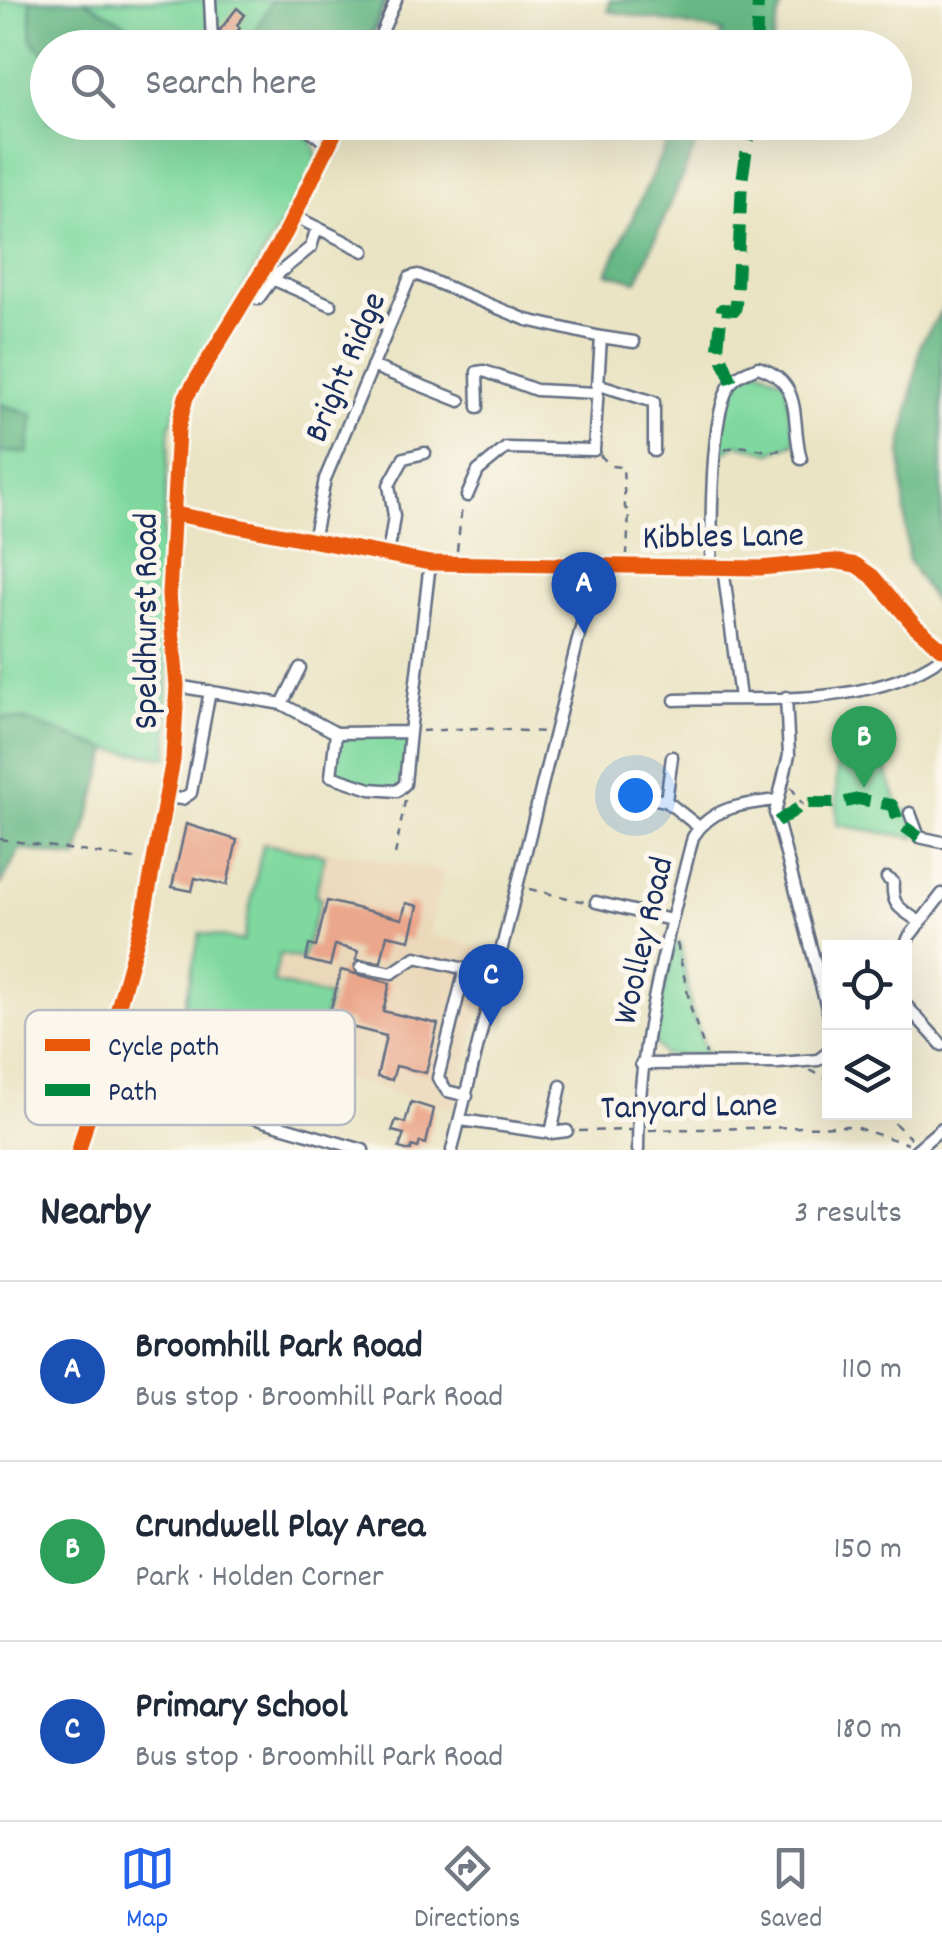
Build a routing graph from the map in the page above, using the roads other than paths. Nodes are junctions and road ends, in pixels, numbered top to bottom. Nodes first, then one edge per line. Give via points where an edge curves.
1 (210, 0) edge
2 (396, 0) edge
3 (211, 30) edge
4 (382, 30) edge
5 (323, 140) edge
6 (332, 140) edge
7 (330, 146) junction
8 (294, 216) junction
9 (317, 228) junction
10 (364, 250) dead end
11 (272, 279) junction
12 (258, 299) dead end
13 (331, 305) dead end
14 (601, 336) junction
15 (634, 342) dead end
16 (372, 366) junction
17 (596, 388) junction
18 (460, 401) dead end
19 (478, 407) dead end
20 (654, 452) dead end
21 (426, 453) dead end
22 (801, 460) dead end
23 (467, 496) road end
24 (175, 514) junction
25 (313, 540) junction
26 (388, 555) junction
27 (430, 562) junction
28 (593, 564) junction
29 (717, 567) junction
30 (942, 648) edge
31 (942, 657) edge
32 (300, 668) dead end
33 (177, 686) junction
34 (210, 691) junction
35 (786, 696) junction
36 (740, 698) junction
37 (675, 700) dead end
38 (282, 704) junction
39 (410, 732) junction
40 (336, 733) junction
41 (672, 758) dead end
42 (623, 793) dead end
43 (166, 797) junction
44 (776, 800) junction
45 (666, 801) junction
46 (910, 813) dead end
47 (699, 827) junction
48 (942, 842) edge
49 (887, 878) dead end
50 (942, 894) edge
51 (596, 902) road end
52 (671, 920) junction
53 (920, 922) junction
54 (909, 940) edge
55 (360, 967) dead end
56 (464, 969) junction
57 (496, 976) junction
58 (822, 990) edge
59 (116, 1010) edge
60 (912, 1012) edge
61 (942, 1045) edge
62 (822, 1057) edge
63 (641, 1064) junction
64 (560, 1086) dead end
65 (467, 1096) junction
66 (461, 1120) junction
67 (85, 1125) edge
68 (285, 1125) edge
69 (942, 1128) edge
70 (567, 1131) road end
71 (551, 1133) junction
72 (917, 1149) edge
73 (79, 1150) edge
74 (363, 1150) edge
75 (452, 1150) edge
76 (638, 1150) edge

1 - 3 street
2 - 4 street
5 - 7 street
6 - 7 street, Speldhurst Road
7 - 8 street, Speldhurst Road
8 - 9 street
8 - 24 street, Speldhurst Road via 186,397
9 - 10 street
9 - 11 street via 311,246
11 - 12 street
11 - 13 street
14 - 15 street
14 - 16 street, Bright Ridge via 527,320 418,275 410,278
14 - 17 street
16 - 18 street
16 - 25 street, Bright Ridge via 325,479
17 - 19 street via 536,390 476,372
17 - 20 street via 654,402
17 - 23 street via 594,450 506,448 478,472
21 - 26 street via 404,458 389,485 394,516
22 - 29 street via 793,394 785,381 758,367 741,374 723,398
24 - 25 street, Kibbles Lane
24 - 33 street, Speldhurst Road via 169,594
25 - 26 street, Kibbles Lane
26 - 27 street, Kibbles Lane
27 - 28 street, Kibbles Lane
27 - 39 street
28 - 29 street, Kibbles Lane
28 - 57 street
29 - 30 street, Kibbles Lane via 856,565
29 - 36 street
31 - 35 street via 878,688
32 - 38 street
33 - 34 street
33 - 43 street, Speldhurst Road
34 - 38 street
34 - 43 street via 191,794
35 - 36 street
35 - 44 street via 789,756
36 - 37 street
38 - 40 street
39 - 40 street
39 - 40 street via 405,784 397,791 332,776
41 - 45 street
42 - 45 street
43 - 59 street, Speldhurst Road via 144,914
44 - 47 street, Woolley Road via 718,812
44 - 58 street via 776,822
45 - 47 street
46 - 48 street via 918,837
47 - 52 street, Woolley Road
49 - 53 street via 898,906
50 - 53 street
51 - 52 street
52 - 63 street, Woolley Road
53 - 54 street
55 - 56 street via 392,974 416,957
56 - 57 street
56 - 65 street via 438,1078 447,1090
57 - 65 street
60 - 61 street
62 - 63 street
63 - 76 street, Woolley Road
64 - 71 street
65 - 66 street
66 - 71 street
66 - 75 street
67 - 73 street, Speldhurst Road
68 - 74 street
69 - 72 street
70 - 71 street

